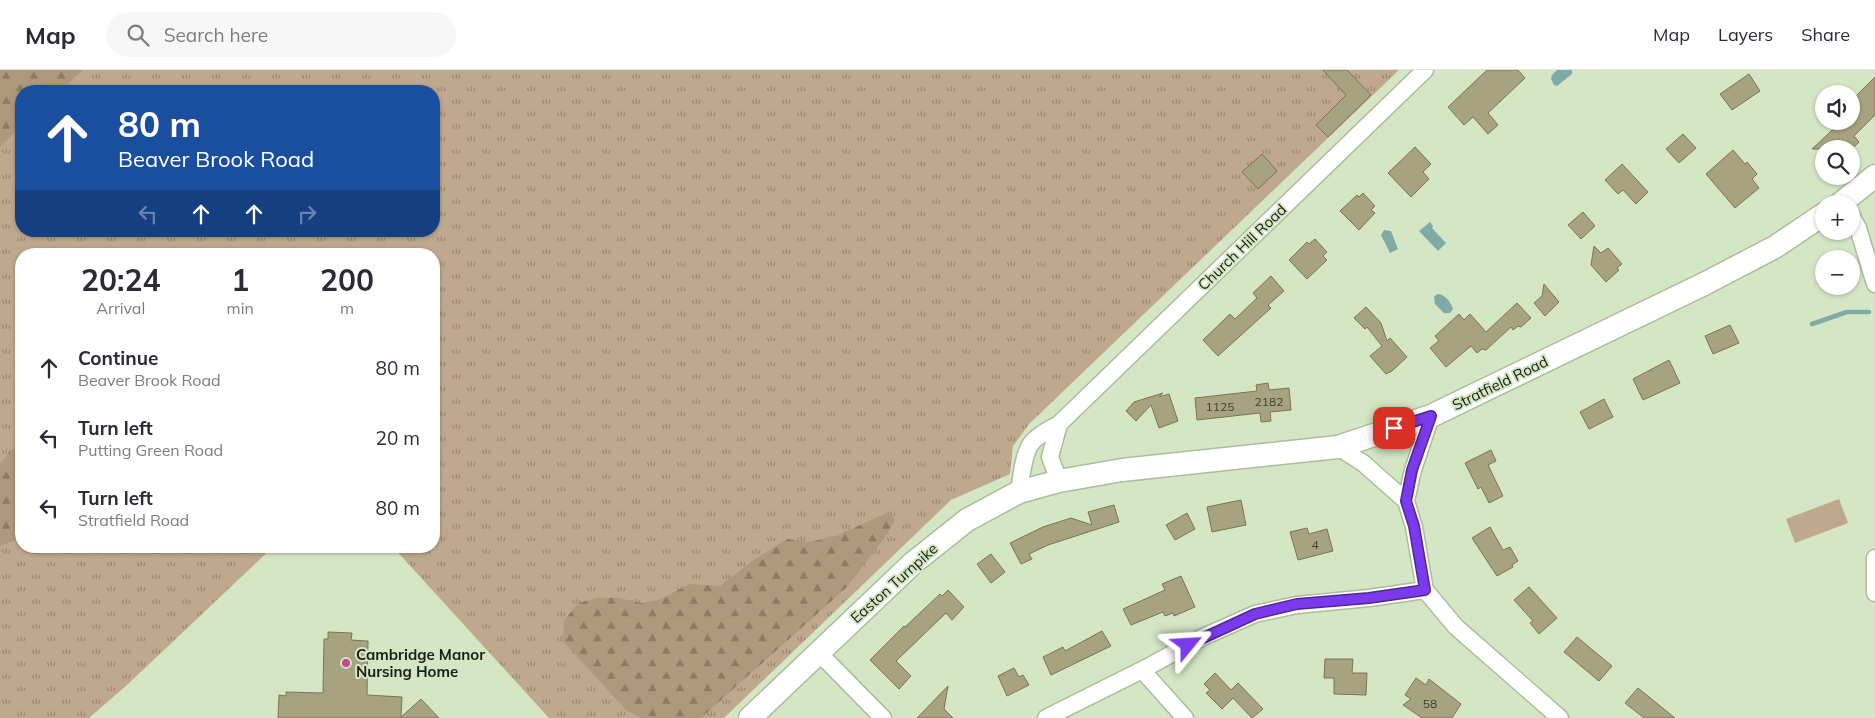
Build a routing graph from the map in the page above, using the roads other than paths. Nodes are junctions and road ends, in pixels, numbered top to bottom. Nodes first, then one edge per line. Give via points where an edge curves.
1 (1425, 70) edge
2 (1875, 176) edge
3 (1856, 195) edge
4 (1815, 220) edge
5 (1860, 235) edge
6 (1875, 284) edge
7 (1431, 416) junction
8 (1059, 424) junction
9 (1338, 447) junction
10 (1059, 480) junction
11 (1019, 492) junction
12 (1406, 501) junction
13 (1875, 558) edge
14 (1425, 590) junction
15 (1875, 593) edge
16 (819, 653) junction
17 (1142, 670) junction
18 (750, 718) edge
19 (883, 718) edge
20 (1046, 718) edge
21 (1185, 718) edge
22 (1560, 718) edge

1 - 8 street, Church Hill Road
2 - 3 main road
4 - 7 main road, Stratfield Road via 1775,247 1704,284
5 - 6 street
7 - 9 main road, Stratfield Road
7 - 12 street via 1412,470
8 - 10 street via 1050,457
8 - 11 street, Church Hill Road via 1030,445
9 - 10 main road, Stratfield Road via 1122,470
9 - 12 street via 1374,471
10 - 11 main road, Easton Turnpike
11 - 16 main road, Easton Turnpike via 967,520 913,563
12 - 14 street via 1414,526
13 - 15 street
14 - 17 street via 1297,604 1255,614
14 - 22 street via 1456,628
16 - 18 main road, Easton Turnpike
16 - 19 street
17 - 20 street
17 - 21 street

